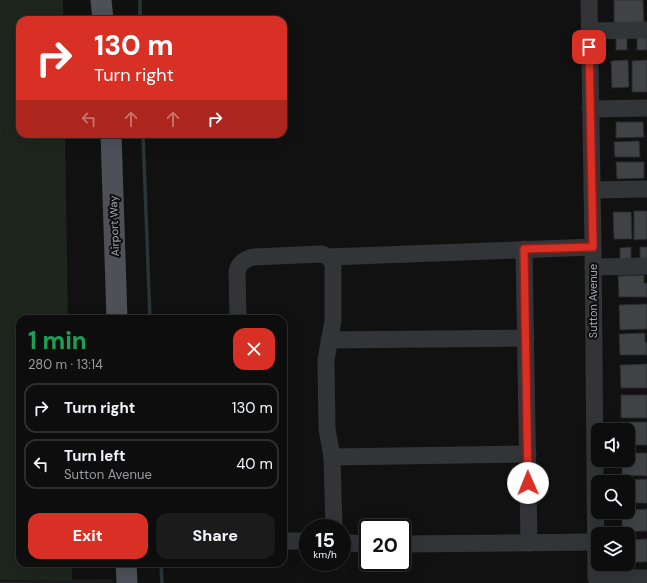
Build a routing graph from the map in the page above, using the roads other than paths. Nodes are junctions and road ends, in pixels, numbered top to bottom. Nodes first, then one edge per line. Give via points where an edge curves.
1 (101, 0) edge
2 (589, 0) edge
3 (103, 16) edge
4 (647, 30) edge
5 (589, 31) junction
6 (647, 108) edge
7 (590, 109) junction
8 (111, 138) edge
9 (647, 189) edge
10 (592, 190) junction
11 (593, 247) junction
12 (524, 249) junction
13 (328, 257) junction
14 (647, 266) edge
15 (593, 267) junction
16 (117, 315) edge
17 (238, 315) edge
18 (526, 338) junction
19 (329, 340) junction
20 (528, 454) junction
21 (332, 457) junction
22 (334, 519) edge
23 (595, 527) edge
24 (287, 541) edge
25 (299, 541) edge
26 (591, 542) edge
27 (529, 543) junction
28 (411, 544) edge
29 (126, 567) edge
30 (596, 571) edge
31 (647, 578) edge
32 (127, 583) edge

1 - 3 main road
2 - 5 street, Sutton Avenue
4 - 5 street
5 - 7 street, Sutton Avenue
6 - 7 street
7 - 10 street, Sutton Avenue
8 - 16 main road, Airport Way
9 - 10 street
10 - 11 street, Sutton Avenue
11 - 12 street
11 - 15 street, Sutton Avenue
12 - 13 street
12 - 18 street
13 - 17 street via 321,254 246,259 237,271
13 - 19 street via 333,264 333,321
14 - 15 street
15 - 23 street, Sutton Avenue
18 - 19 street
18 - 20 street
19 - 21 street via 326,360 326,428
20 - 21 street
20 - 27 street
21 - 22 street
24 - 25 street
26 - 27 street
27 - 28 street
29 - 32 main road
30 - 31 street, Sutton Avenue via 596,578

